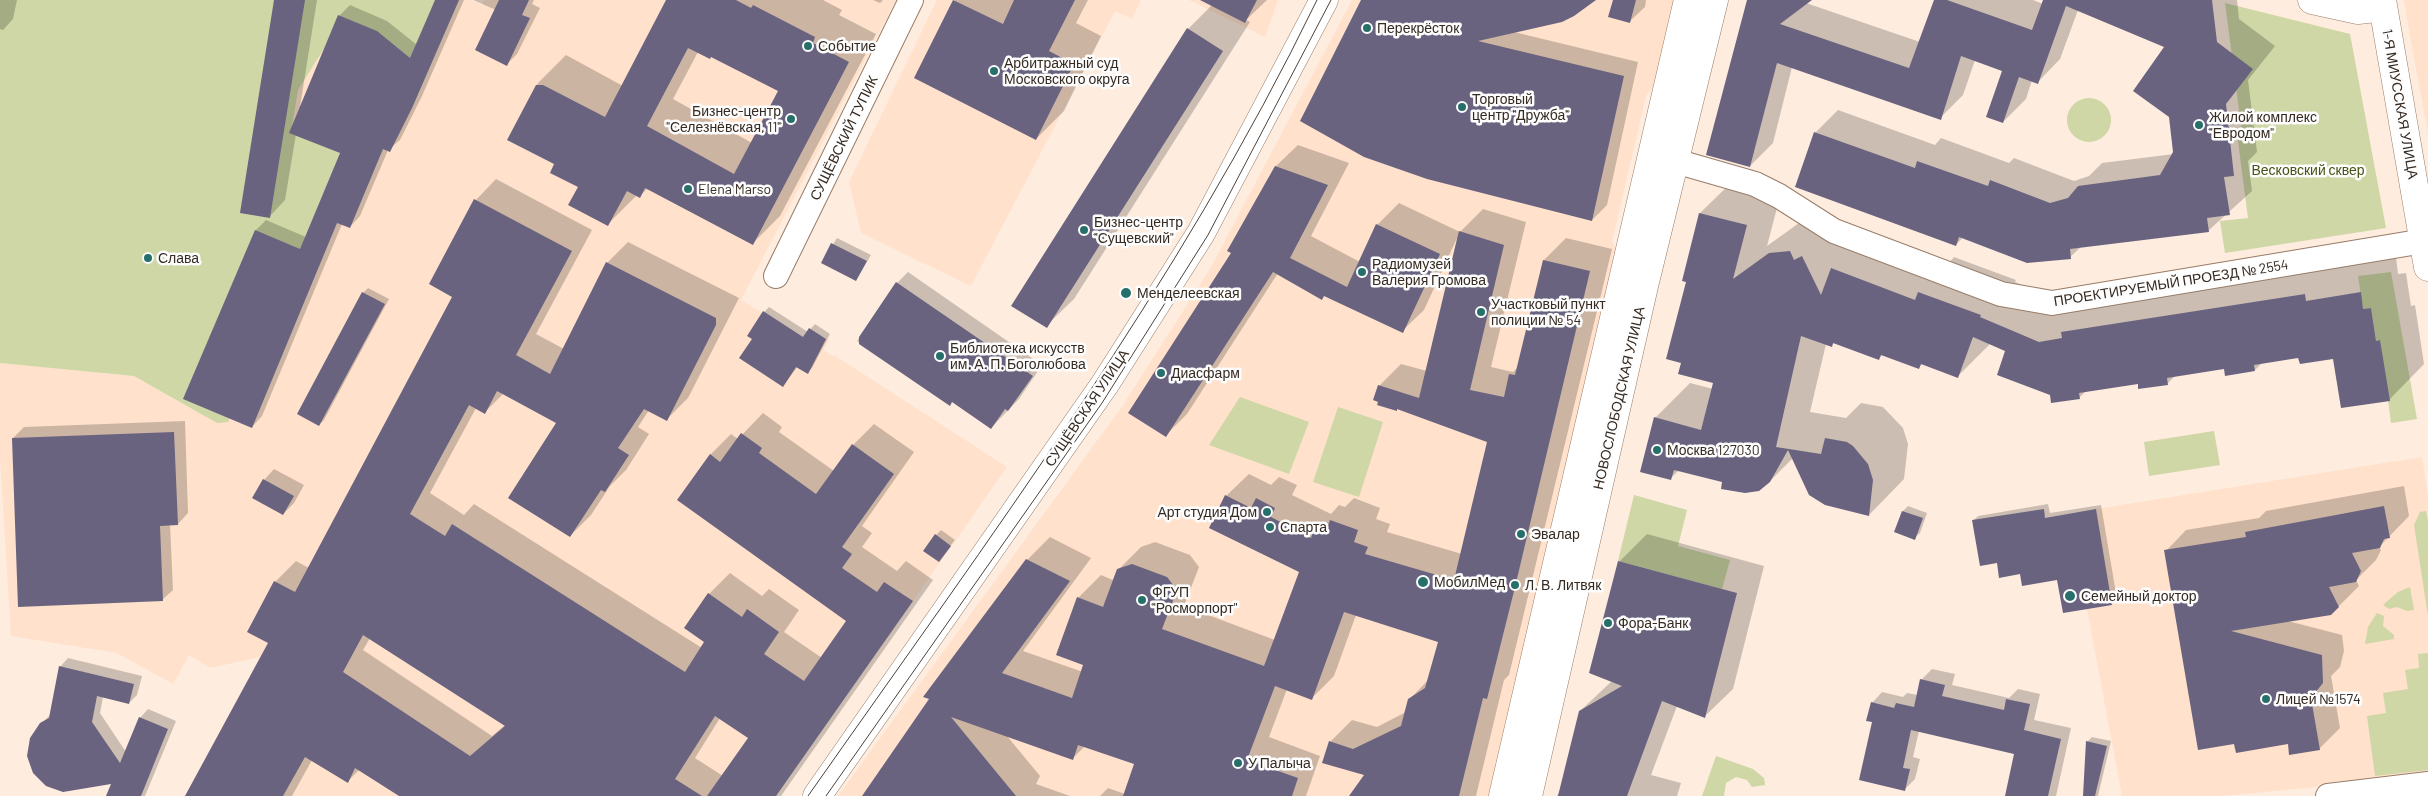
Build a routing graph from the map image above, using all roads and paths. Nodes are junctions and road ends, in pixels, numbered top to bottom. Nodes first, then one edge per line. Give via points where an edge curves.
1 (911, 0) edge
2 (1324, 0) edge
3 (1688, 0) edge
4 (1714, 0) edge
5 (2312, 0) edge
6 (2383, 3) edge
7 (1675, 161) junction
8 (2424, 241) junction
9 (2428, 267) edge
10 (776, 276) dead end
11 (2428, 784) edge
12 (817, 796) edge
13 (1503, 796) edge
14 (1528, 796) edge
15 (2328, 796) edge

1 - 10 street, СУЩЁВСКИЙ ТУПИК
2 - 12 main road, СУЩЁВСКАЯ УЛИЦА via 1202,233 1110,377
3 - 13 main road, НОВОСЛОБОДСКАЯ УЛИЦА
4 - 7 main road, НОВОСЛОБОДСКАЯ УЛИЦА
5 - 6 main road via 2358,10
6 - 8 main road, 1-Я МИУССКАЯ УЛИЦА
7 - 8 street, ПРОЕКТИРУЕМЫЙ ПРОЕЗД № 2554 via 1755,184 1834,231 1992,291 2052,303
7 - 14 main road, НОВОСЛОБОДСКАЯ УЛИЦА
8 - 9 main road, 1-Я МИУССКАЯ УЛИЦА
11 - 15 street

